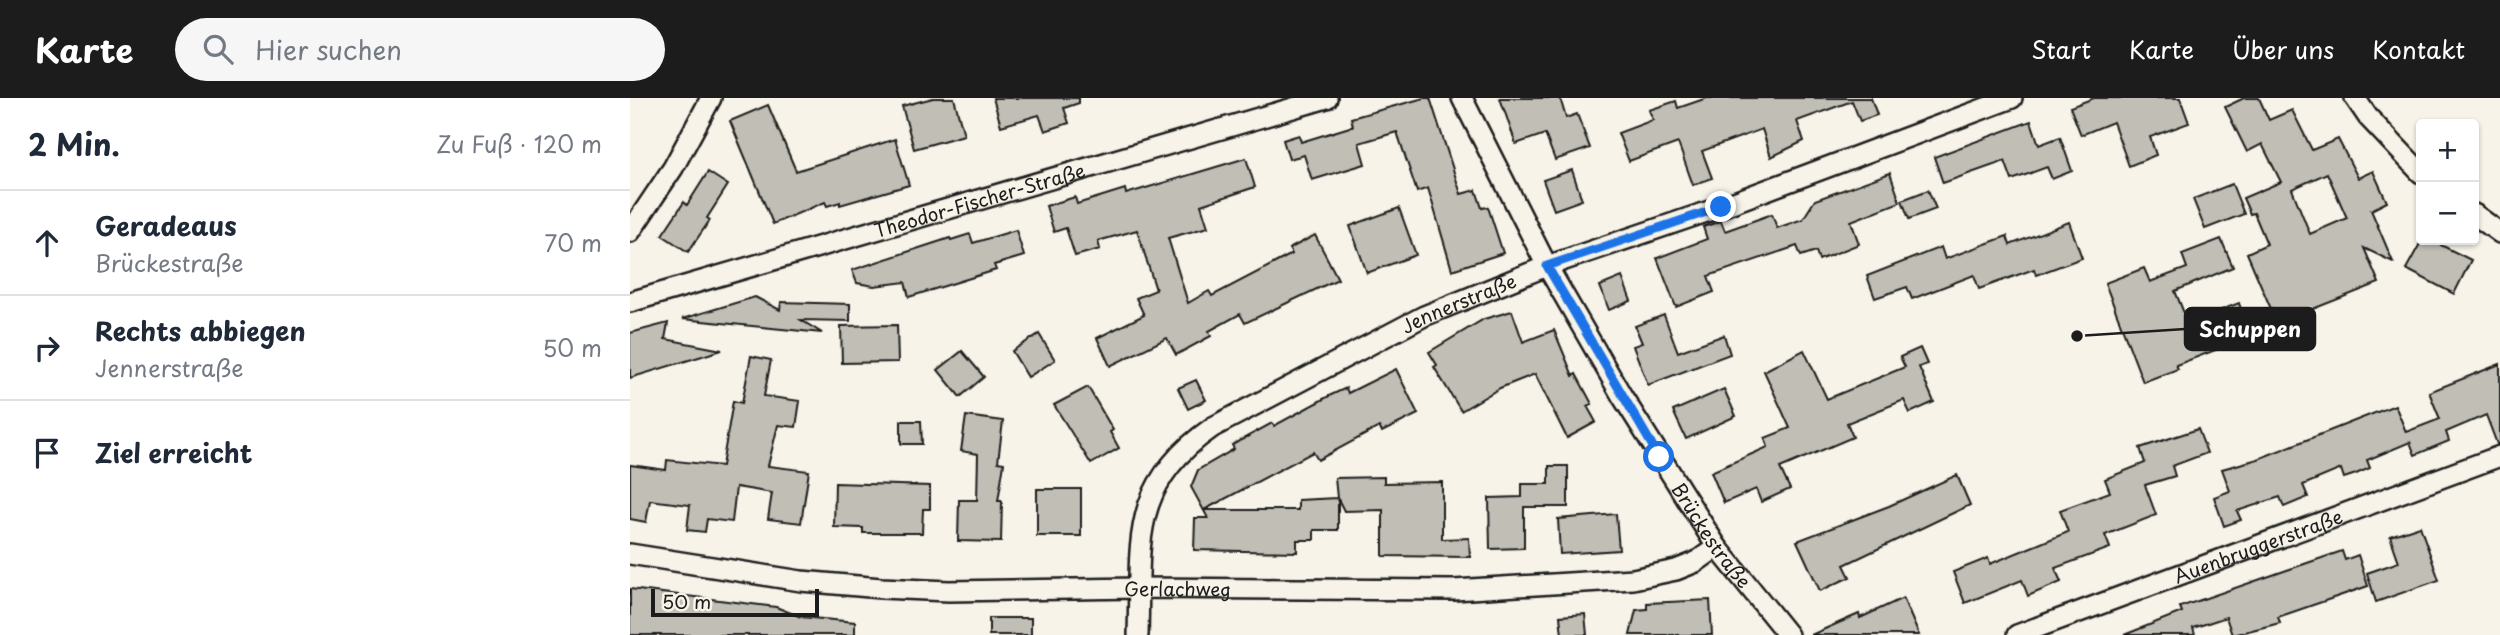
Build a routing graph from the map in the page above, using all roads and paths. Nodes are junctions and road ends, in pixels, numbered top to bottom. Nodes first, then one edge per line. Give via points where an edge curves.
1 (711, 98) edge
2 (1327, 98) edge
3 (1462, 98) edge
4 (2012, 98) edge
5 (2355, 98) edge
6 (2416, 168) edge
7 (2479, 218) edge
8 (630, 232) edge
9 (2500, 233) edge
10 (1547, 266) junction
11 (630, 302) edge
12 (2500, 456) edge
13 (1717, 547) junction
14 (630, 554) edge
15 (1139, 588) junction
16 (1138, 635) edge
17 (1788, 635) edge
18 (2017, 635) edge

1 - 8 street via 673,168
2 - 11 street, Theodor-Fischer-Straße
3 - 10 street, Brückestraße
4 - 10 street, Jennerstraße via 1721,207
5 - 6 street
7 - 9 street
10 - 13 street, Brückestraße
10 - 15 street, Jennerstraße via 1359,348 1189,444 1149,497 1141,531
12 - 18 street, Auenbruggerstraße
13 - 15 street, Gerlachweg via 1686,566 1633,579 1454,590
13 - 17 street, Brückestraße
14 - 15 street, Gerlachweg via 802,581 881,588
15 - 16 street, Jennerstraße

